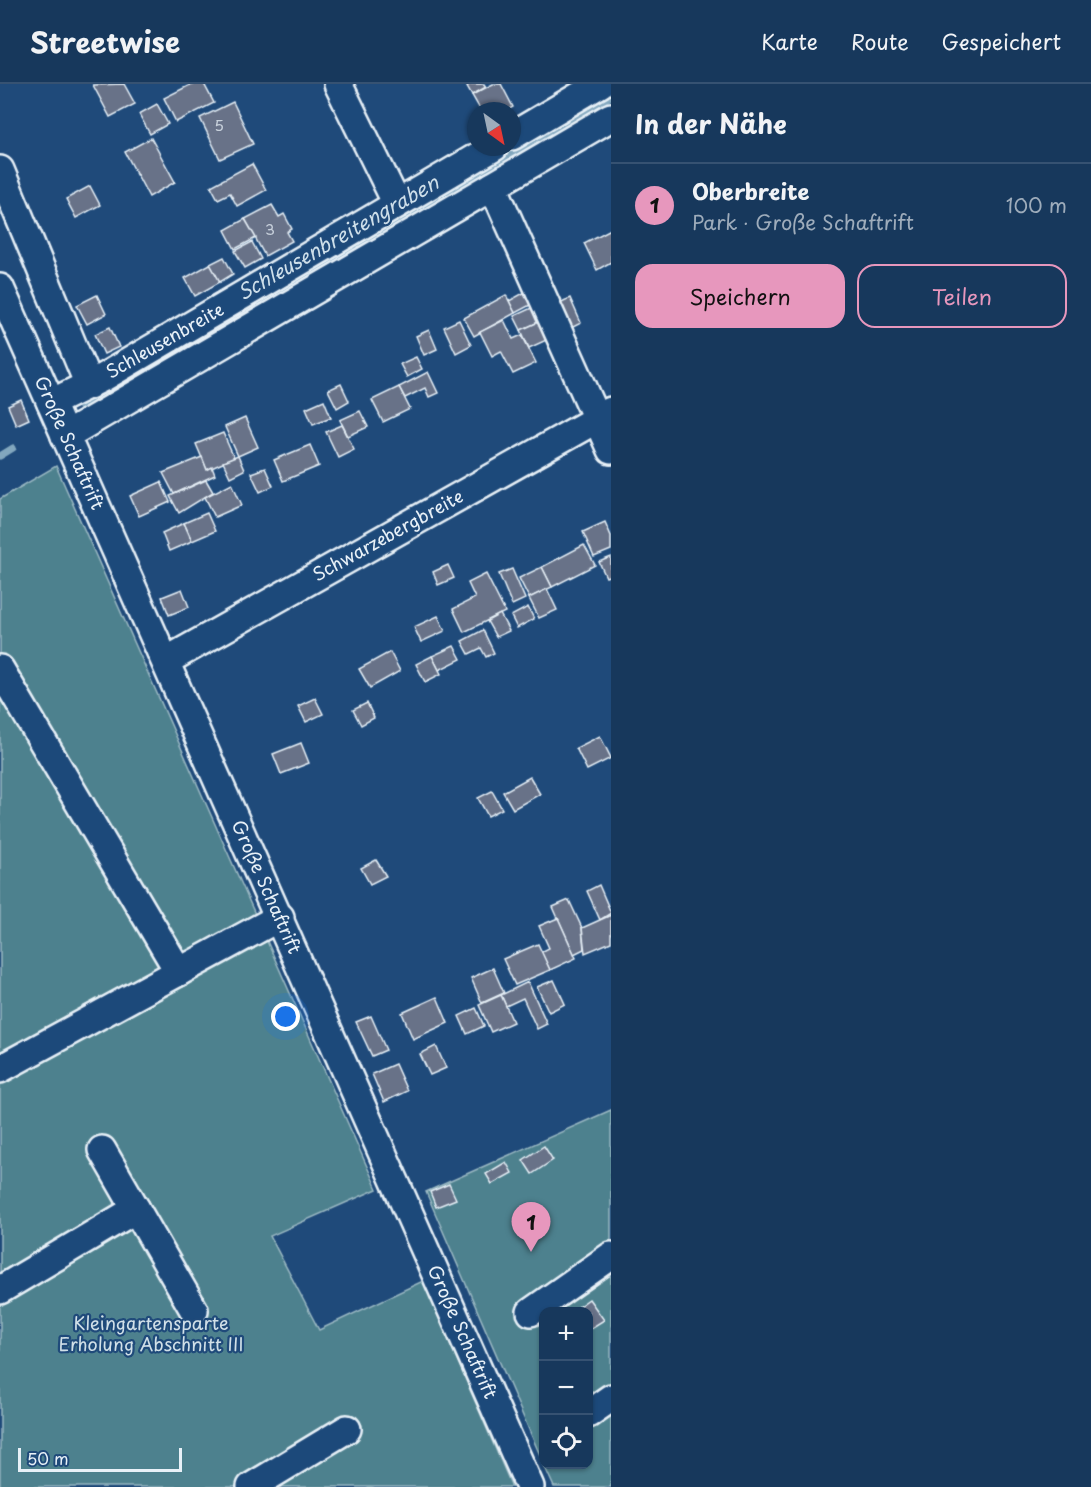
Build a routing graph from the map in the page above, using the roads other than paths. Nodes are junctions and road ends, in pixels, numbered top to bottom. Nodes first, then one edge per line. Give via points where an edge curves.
1 (338, 84) edge
2 (600, 84) edge
3 (611, 117) edge
4 (521, 131) edge
5 (479, 156) edge
6 (0, 170) edge
7 (493, 186) junction
8 (404, 200) junction
9 (427, 225) junction
10 (0, 288) edge
11 (89, 385) junction
12 (51, 403) junction
13 (604, 415) edge
14 (65, 436) junction
15 (611, 450) edge
16 (166, 661) junction
17 (0, 669) edge
18 (280, 917) junction
19 (179, 972) junction
20 (0, 1069) edge
21 (102, 1150) dead end
22 (136, 1209) junction
23 (611, 1256) edge
24 (0, 1290) edge
25 (194, 1310) dead end
26 (531, 1312) dead end
27 (611, 1398) edge
28 (593, 1411) edge
29 (347, 1429) dead end
30 (251, 1487) edge
31 (530, 1487) edge

1 - 8 street
2 - 4 street
3 - 7 street
5 - 8 street, Schleusenbreite
6 - 11 street
7 - 9 street
7 - 13 street
8 - 9 street
8 - 11 street, Schleusenbreite
9 - 14 street
10 - 12 street, Große Schaftrift
11 - 12 street, Schleusenbreite
12 - 14 street, Große Schaftrift
13 - 15 street
13 - 16 street, Schwarzebergbreite
14 - 16 street, Große Schaftrift
16 - 18 street, Große Schaftrift
17 - 19 street
18 - 19 street
18 - 31 street, Große Schaftrift
19 - 20 street
21 - 22 street
22 - 24 street
22 - 25 street
23 - 26 street
27 - 28 street
29 - 30 street

